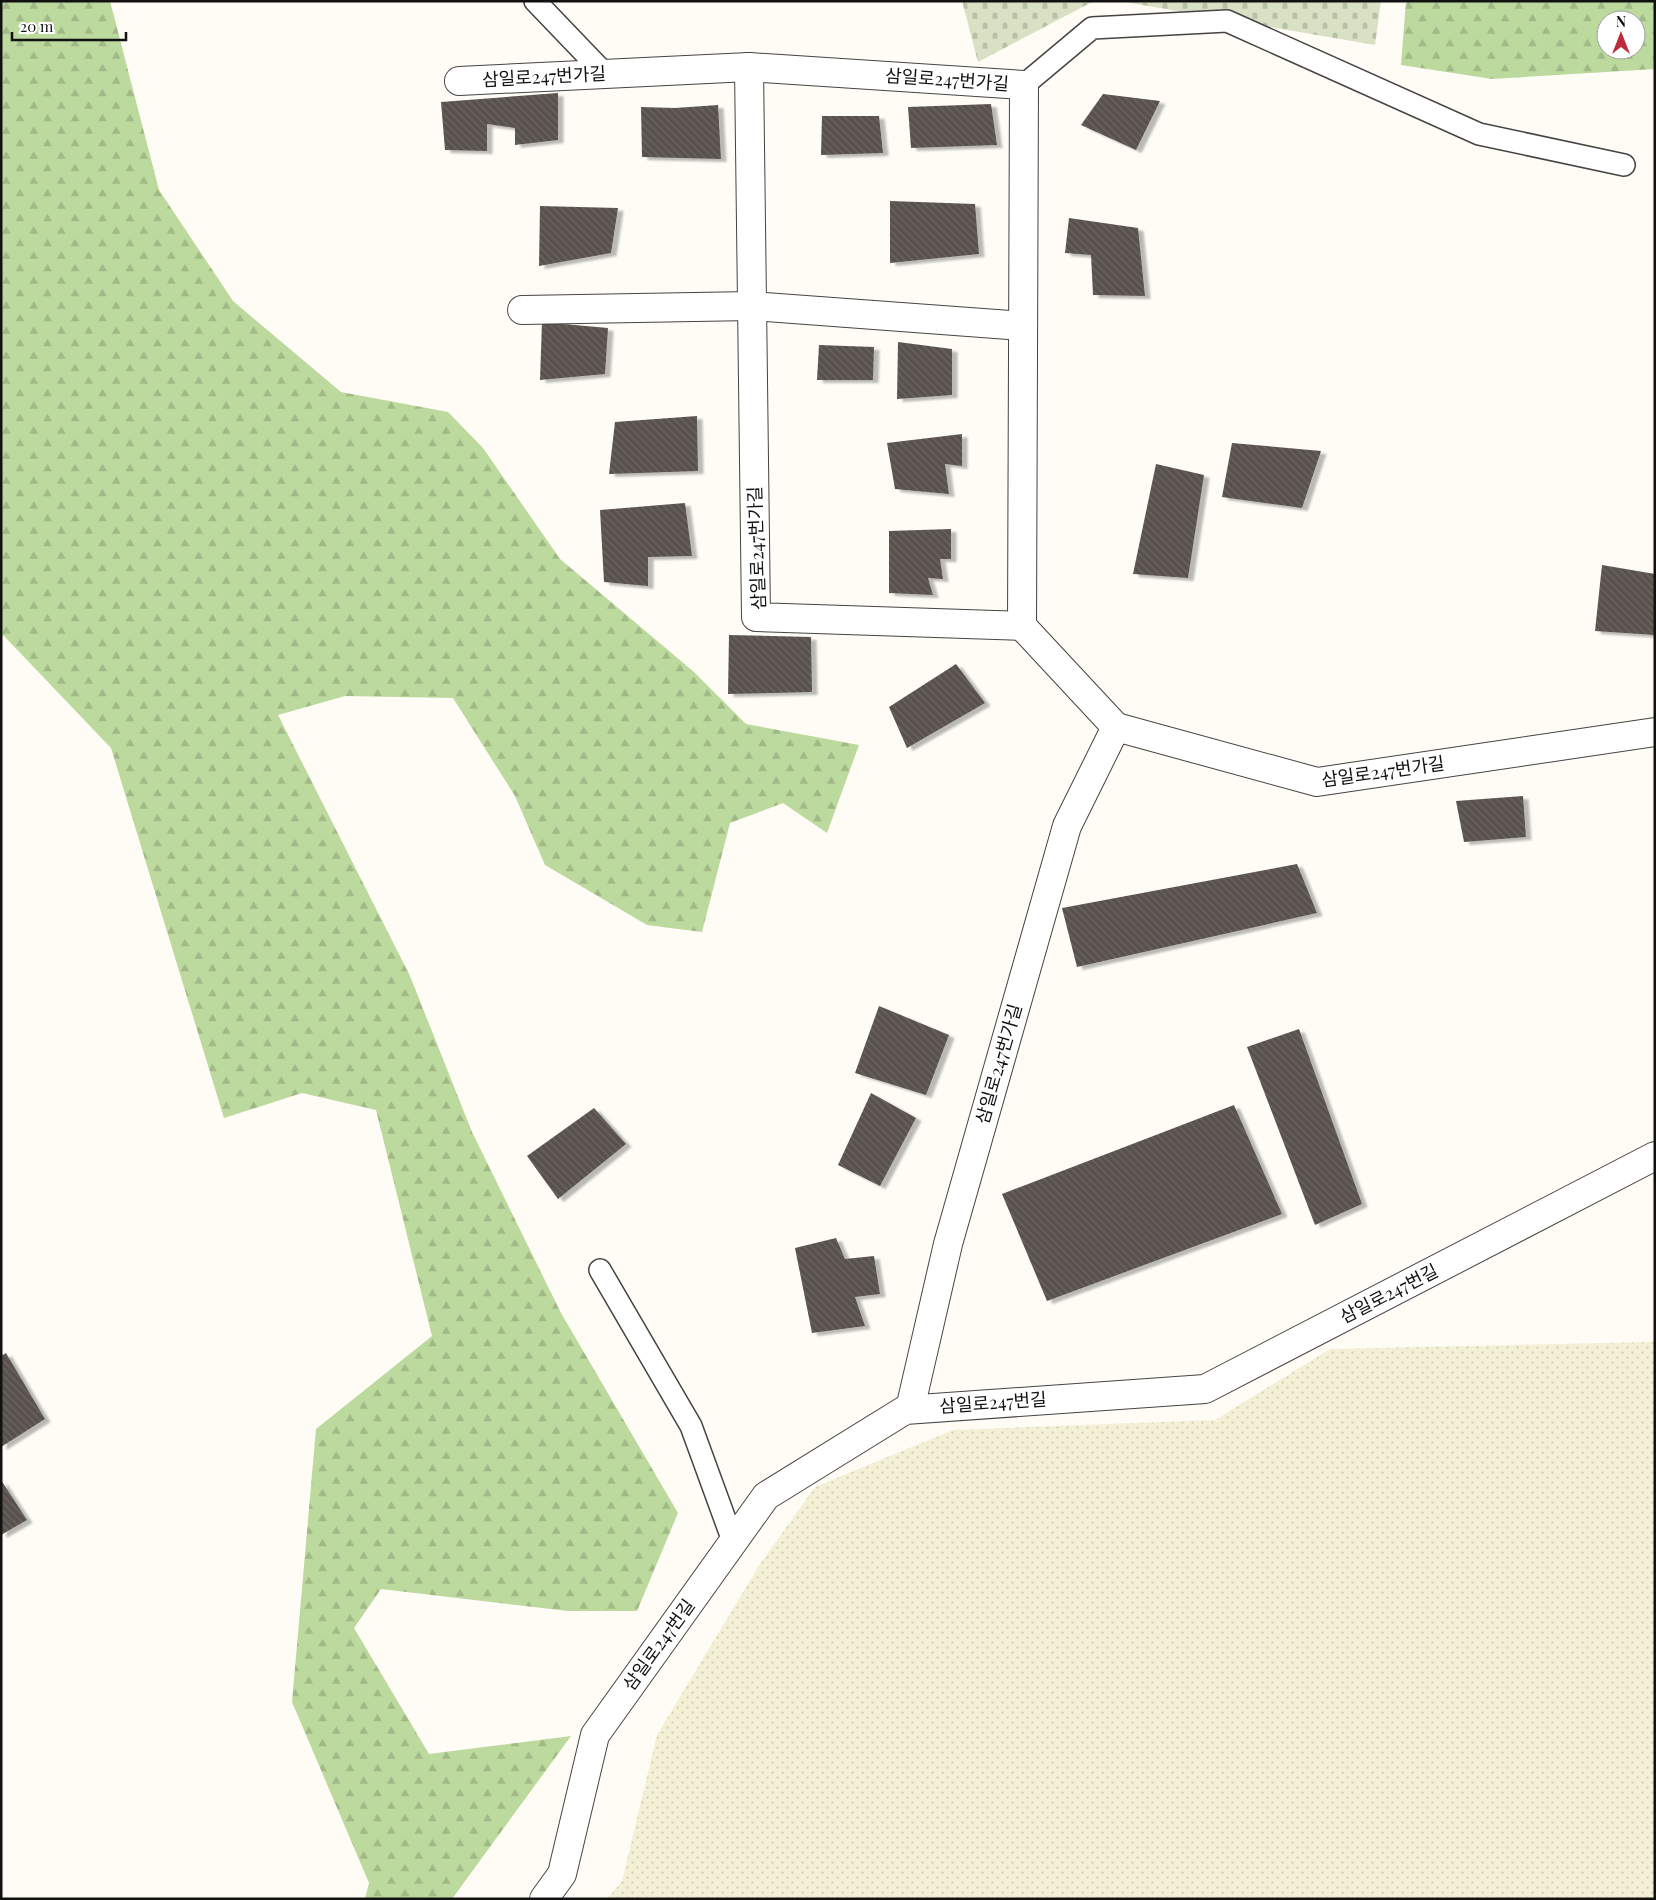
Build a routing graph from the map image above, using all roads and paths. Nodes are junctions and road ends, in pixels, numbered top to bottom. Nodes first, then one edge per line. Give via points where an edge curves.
1 (535, 1) edge
2 (749, 67) junction
3 (605, 74) junction
4 (459, 81) dead end
5 (1024, 85) junction
6 (1624, 165) dead end
7 (752, 306) junction
8 (522, 310) dead end
9 (1023, 326) junction
10 (1022, 626) junction
11 (1116, 727) junction
12 (1655, 732) edge
13 (1655, 1156) edge
14 (600, 1270) dead end
15 (910, 1409) junction
16 (734, 1541) junction
17 (544, 1899) edge

1 - 3 lane
2 - 3 street, 삼일로247번가길
2 - 5 street, 삼일로247번가길
2 - 7 street, 삼일로247번가길
3 - 4 street, 삼일로247번가길
5 - 6 lane via 1092,28 1227,21 1479,134
5 - 9 street, 삼일로247번가길
7 - 8 street
7 - 9 street
7 - 10 street, 삼일로247번가길 via 756,617
9 - 10 street, 삼일로247번가길
10 - 11 street
11 - 12 street, 삼일로247번가길 via 1317,782
11 - 15 street, 삼일로247번가길 via 1067,826 948,1244
13 - 15 street, 삼일로247번길 via 1205,1388
14 - 16 lane via 691,1426
15 - 16 street, 삼일로247번길 via 766,1496
16 - 17 street, 삼일로247번길 via 595,1735 562,1874

